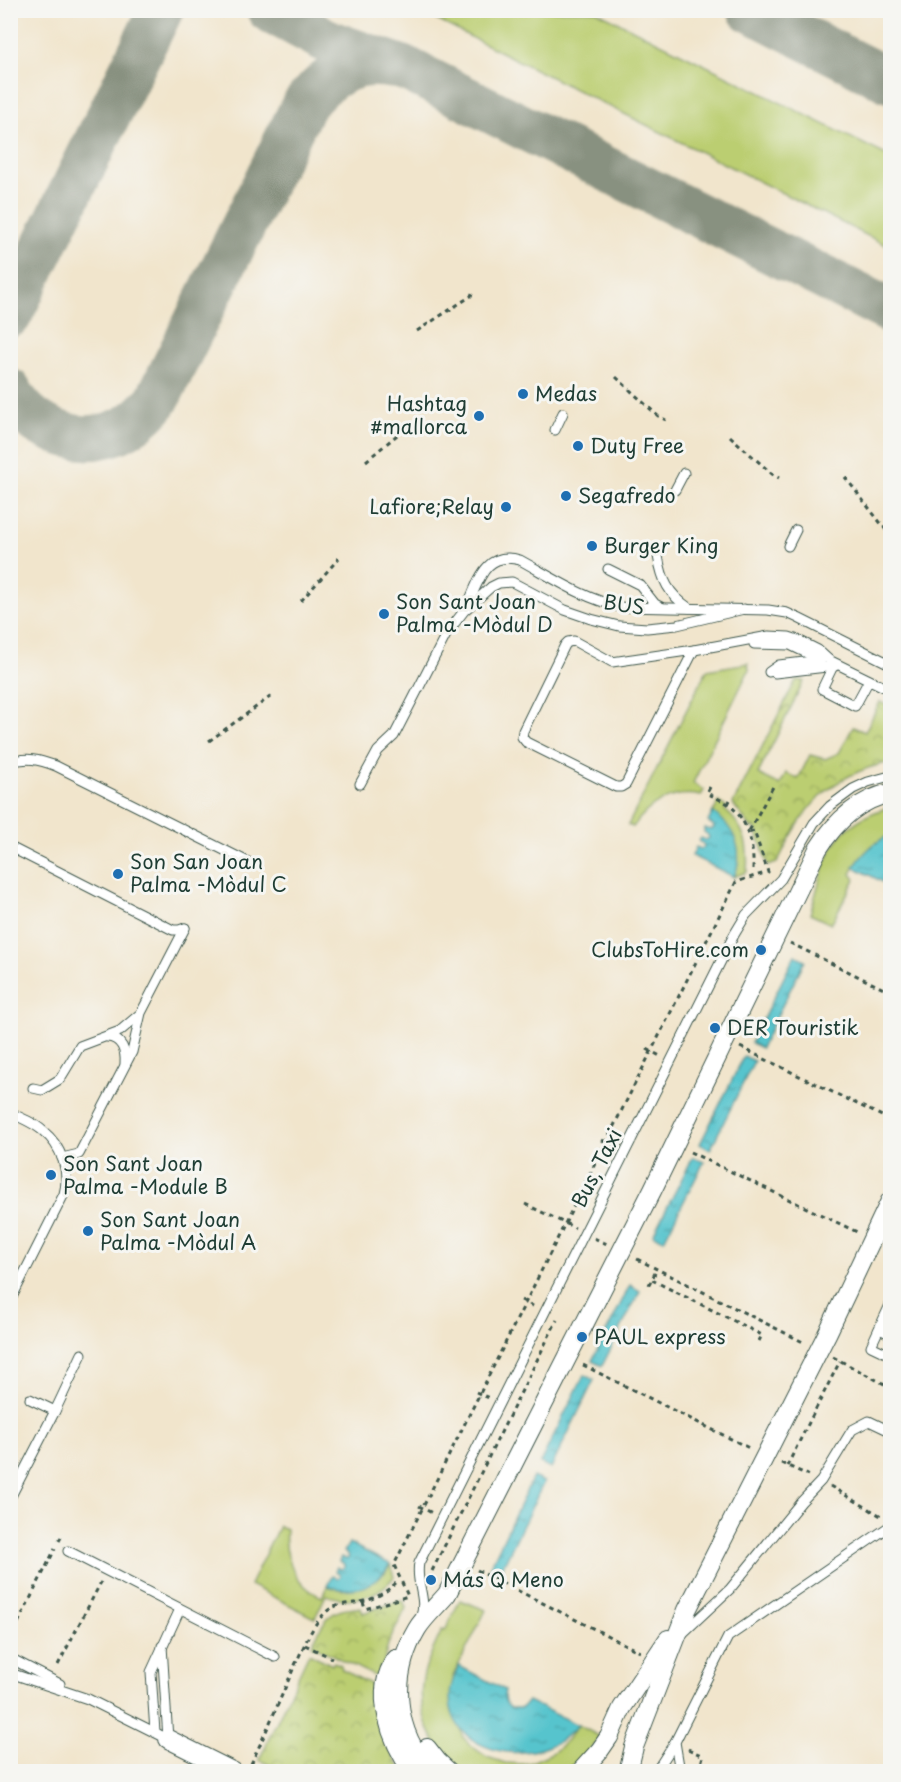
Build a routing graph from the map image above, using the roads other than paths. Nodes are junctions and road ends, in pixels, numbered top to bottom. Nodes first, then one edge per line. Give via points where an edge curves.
1 (563, 413) dead end
2 (555, 430) dead end
3 (684, 473) dead end
4 (675, 490) dead end
5 (796, 530) dead end
6 (788, 546) dead end
7 (658, 556) dead end
8 (608, 569) dead end
9 (662, 608) junction
10 (689, 608) junction
11 (744, 609) junction
12 (464, 611) junction
13 (694, 650) junction
14 (827, 662) junction
15 (891, 664) edge
16 (869, 680) junction
17 (891, 690) edge
18 (10, 763) edge
19 (891, 776) edge
20 (360, 784) dead end
21 (891, 794) edge
22 (10, 847) edge
23 (248, 862) dead end
24 (141, 1013) junction
25 (105, 1037) junction
26 (125, 1066) junction
27 (33, 1088) dead end
28 (10, 1113) edge
29 (62, 1158) junction
30 (891, 1201) edge
31 (10, 1301) edge
32 (891, 1305) edge
33 (879, 1329) junction
34 (891, 1334) edge
35 (82, 1354) dead end
36 (891, 1355) edge
37 (30, 1399) dead end
38 (55, 1411) junction
39 (891, 1431) edge
40 (10, 1498) edge
41 (891, 1526) edge
42 (68, 1551) dead end
43 (180, 1609) junction
44 (687, 1610) junction
45 (415, 1632) junction
46 (676, 1638) junction
47 (162, 1646) junction
48 (653, 1654) junction
49 (275, 1657) dead end
50 (10, 1658) edge
51 (403, 1660) junction
52 (10, 1673) edge
53 (88, 1699) junction
54 (161, 1735) junction
55 (675, 1742) junction
56 (234, 1772) edge
57 (412, 1772) edge
58 (431, 1772) edge
59 (449, 1772) edge
60 (580, 1772) edge
61 (628, 1772) edge
62 (658, 1772) edge
63 (680, 1772) edge

1 - 2 lane
3 - 4 lane
5 - 6 lane
7 - 10 lane via 670,591
8 - 9 lane via 640,585
9 - 10 lane
9 - 12 lane via 603,603 520,560 502,558 484,570
10 - 11 lane
11 - 12 lane, BUS via 677,625 619,626 565,610 506,581 491,587
11 - 15 lane via 787,614
12 - 20 lane via 447,633 394,736 378,751
13 - 13 lane via 626,784 621,787 522,737 568,642 612,662
13 - 14 lane via 769,636 789,637 818,650
14 - 14 lane via 772,672 779,665
14 - 16 lane
14 - 16 lane via 822,689 855,706
16 - 17 lane
18 - 23 lane via 31,759 56,766
19 - 45 lane, Bus, Taxi via 853,789 830,806 814,824 782,879 746,915 734,934 419,1563 418,1581 424,1602
21 - 45 street via 851,811 818,849 653,1189 447,1594
22 - 24 lane via 173,930 185,928
24 - 25 lane via 125,1028
24 - 26 lane
25 - 26 lane via 111,1036 124,1048
25 - 27 lane via 80,1047 60,1079 42,1090
26 - 29 lane via 79,1154
28 - 29 lane via 45,1132
29 - 31 lane via 64,1194
30 - 44 street
32 - 33 lane
33 - 34 lane
33 - 36 lane via 871,1346
35 - 38 lane
37 - 38 lane
38 - 40 lane
39 - 46 lane via 869,1421 852,1430 821,1481 730,1589
41 - 55 lane via 728,1637
42 - 43 lane
43 - 47 lane
43 - 49 lane
44 - 46 street
44 - 48 street
45 - 51 street
45 - 57 street via 393,1663 386,1684 390,1727
46 - 48 lane
46 - 61 street
47 - 54 lane
47 - 54 lane via 151,1672
48 - 60 street via 609,1737
50 - 53 lane
51 - 58 street via 399,1677 400,1716 410,1742
51 - 59 street via 406,1695 418,1732
52 - 53 lane
53 - 54 lane
54 - 56 street
55 - 62 lane
55 - 63 lane

